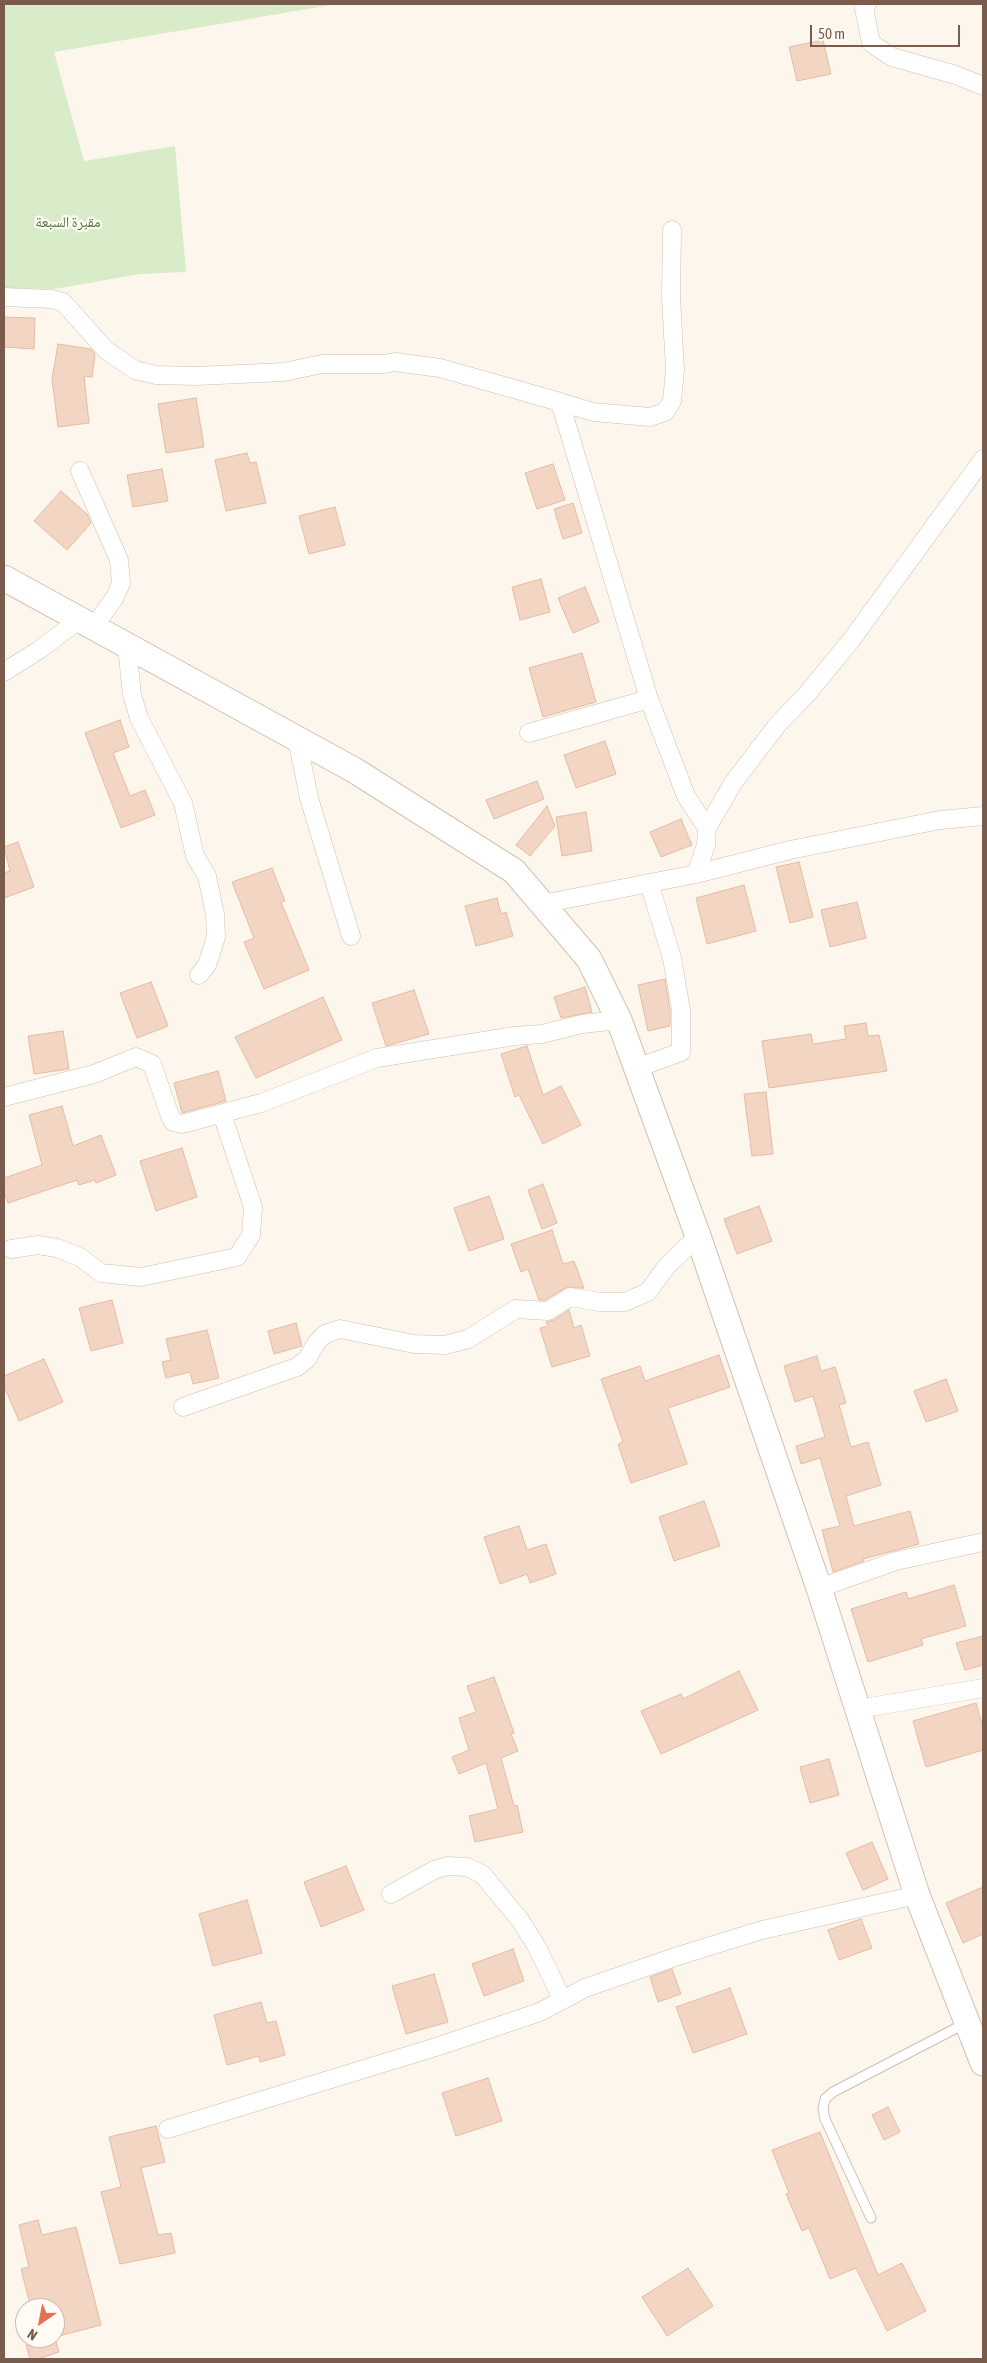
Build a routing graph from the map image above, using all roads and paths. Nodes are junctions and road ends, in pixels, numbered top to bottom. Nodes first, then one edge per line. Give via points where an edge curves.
1 (867, 4) edge
2 (983, 86) edge
3 (672, 230) dead end
4 (4, 298) edge
5 (560, 402) junction
6 (983, 459) edge
7 (80, 471) dead end
8 (4, 578) edge
9 (86, 624) junction
10 (127, 647) junction
11 (4, 672) edge
12 (649, 699) junction
13 (529, 733) dead end
14 (297, 738) junction
15 (983, 816) edge
16 (707, 828) junction
17 (696, 874) junction
18 (649, 883) junction
19 (542, 904) junction
20 (352, 936) dead end
21 (199, 975) dead end
22 (619, 1020) junction
23 (637, 1068) junction
24 (4, 1096) edge
25 (222, 1114) junction
26 (698, 1236) junction
27 (11, 1249) dead end
28 (183, 1407) dead end
29 (983, 1542) edge
30 (819, 1588) junction
31 (983, 1688) edge
32 (858, 1709) junction
33 (391, 1894) dead end
34 (917, 1895) junction
35 (562, 1999) junction
36 (967, 2023) junction
37 (983, 2063) edge
38 (168, 2129) dead end
39 (871, 2218) dead end

1 - 2 street via 864,8 871,43 892,56
3 - 5 street via 672,401 664,412 650,418 593,412
4 - 5 street via 63,302 106,350 135,370 156,375 284,372 322,364 396,362 440,368
5 - 12 street
6 - 16 street via 852,639 778,724 733,783
7 - 9 street via 119,560 121,583 115,597
8 - 9 street
9 - 10 street
9 - 11 street
10 - 14 street
10 - 21 street via 132,695 139,718 183,803 196,856 207,876 216,937 207,965
12 - 13 street
12 - 16 street via 686,796
14 - 19 street via 354,770 514,871
14 - 20 street via 309,798
15 - 17 street via 940,820
16 - 17 street via 706,845
17 - 18 street
18 - 19 street
18 - 23 street via 672,958 681,1010 681,1052
19 - 22 street via 589,959
22 - 23 street
22 - 25 street via 377,1058 262,1103
23 - 26 street
24 - 25 street via 94,1074 136,1057 152,1064 173,1122 182,1124
25 - 27 street via 253,1207 251,1236 237,1257 141,1278 101,1274 80,1257 57,1248
26 - 28 street via 666,1267 648,1292 625,1302 570,1298 548,1311 516,1309 468,1339 445,1345 414,1344 340,1329 325,1334 297,1367
26 - 30 street
29 - 30 street via 896,1561
30 - 32 street
31 - 32 street
32 - 34 street
33 - 35 street via 447,1866 467,1867 482,1874 520,1920
34 - 35 street via 762,1930 614,1978
34 - 36 street
35 - 38 street via 540,2012 445,2044
36 - 37 street
36 - 39 lane via 825,2098 825,2119

